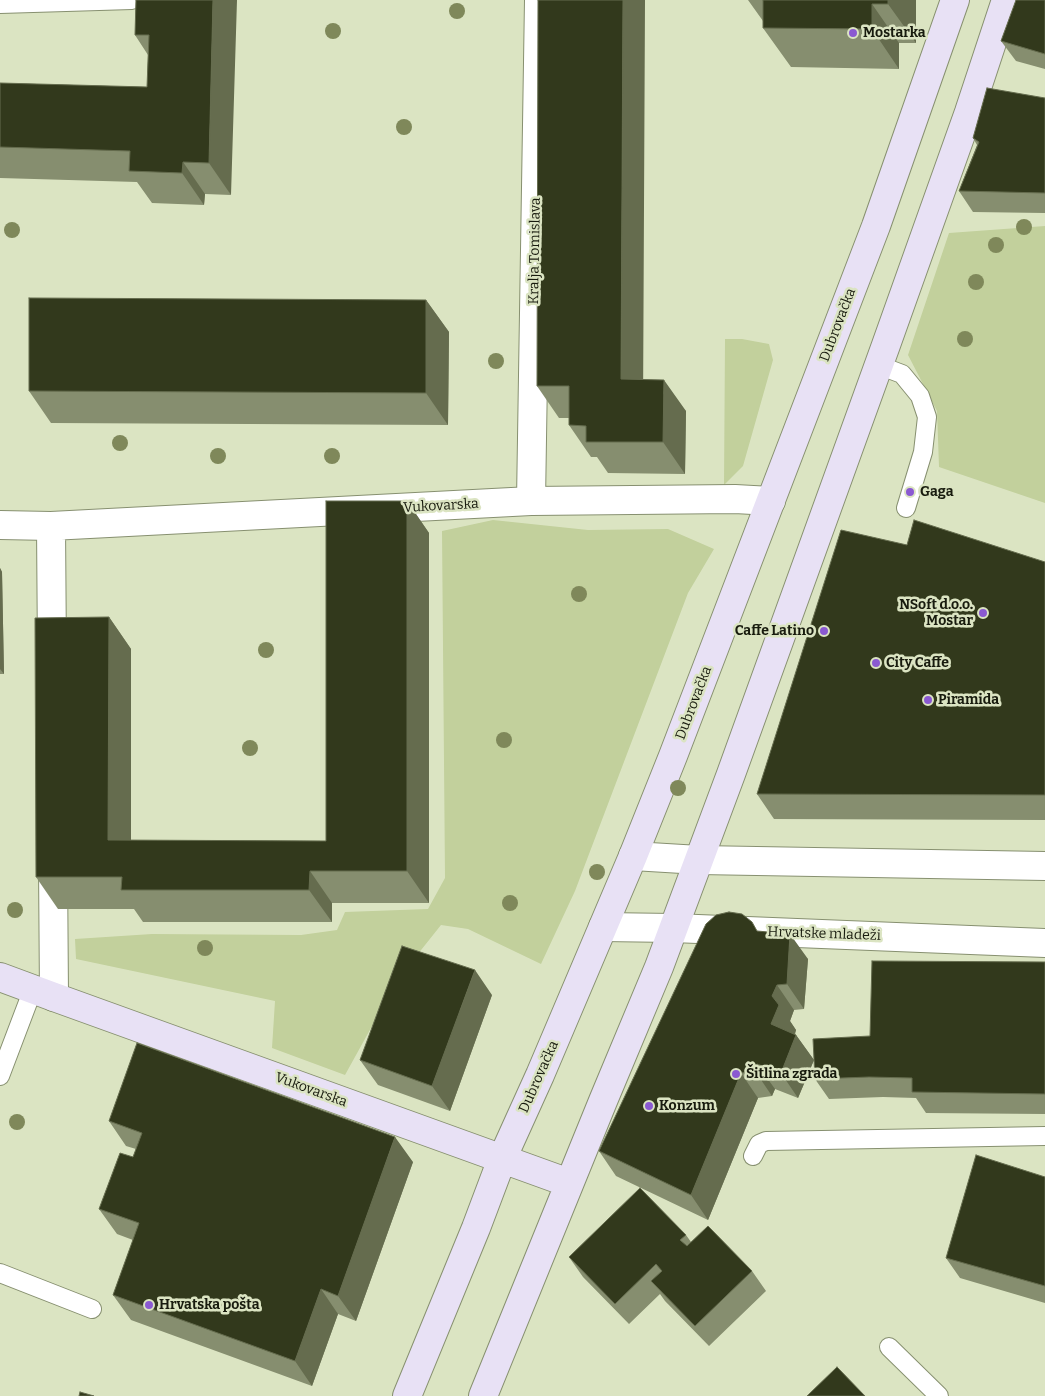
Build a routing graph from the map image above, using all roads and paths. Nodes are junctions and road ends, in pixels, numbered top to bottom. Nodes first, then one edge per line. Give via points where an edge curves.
1 (132, 0) edge
2 (539, 0) edge
3 (955, 0) edge
4 (1006, 0) edge
5 (0, 4) edge
6 (878, 365) junction
7 (530, 501) junction
8 (771, 501) junction
9 (906, 508) dead end
10 (0, 525) edge
11 (51, 526) junction
12 (52, 683) edge
13 (53, 840) edge
14 (634, 856) junction
15 (699, 860) junction
16 (1045, 866) edge
17 (603, 927) junction
18 (673, 928) junction
19 (1045, 943) edge
20 (0, 976) edge
21 (43, 993) junction
22 (0, 1076) edge
23 (1045, 1136) edge
24 (752, 1156) dead end
25 (502, 1159) junction
26 (569, 1183) junction
27 (0, 1272) edge
28 (92, 1309) dead end
29 (889, 1347) dead end
30 (407, 1396) edge
31 (483, 1396) edge
32 (939, 1396) edge

1 - 5 lane
2 - 7 street, Kralja Tomislava
3 - 8 street, Dubrovačka via 876,226
4 - 6 street
6 - 9 lane via 902,374 920,396 927,418 923,452
6 - 15 street
7 - 8 street, Vukovarska
7 - 11 street, Vukovarska
8 - 14 street, Dubrovačka
10 - 11 street, Vukovarska
11 - 12 street
13 - 21 street
14 - 15 street
14 - 17 street, Dubrovačka
15 - 16 street
15 - 18 street
17 - 18 street, Hrvatske mladeži
17 - 25 street, Dubrovačka
18 - 19 street, Hrvatske mladeži
18 - 26 street
20 - 21 street, Vukovarska
21 - 22 lane
21 - 25 street, Vukovarska
23 - 24 lane via 766,1141 759,1144
25 - 26 street, Vukovarska
25 - 30 street, Dubrovačka
26 - 31 street
27 - 28 lane
29 - 32 lane

